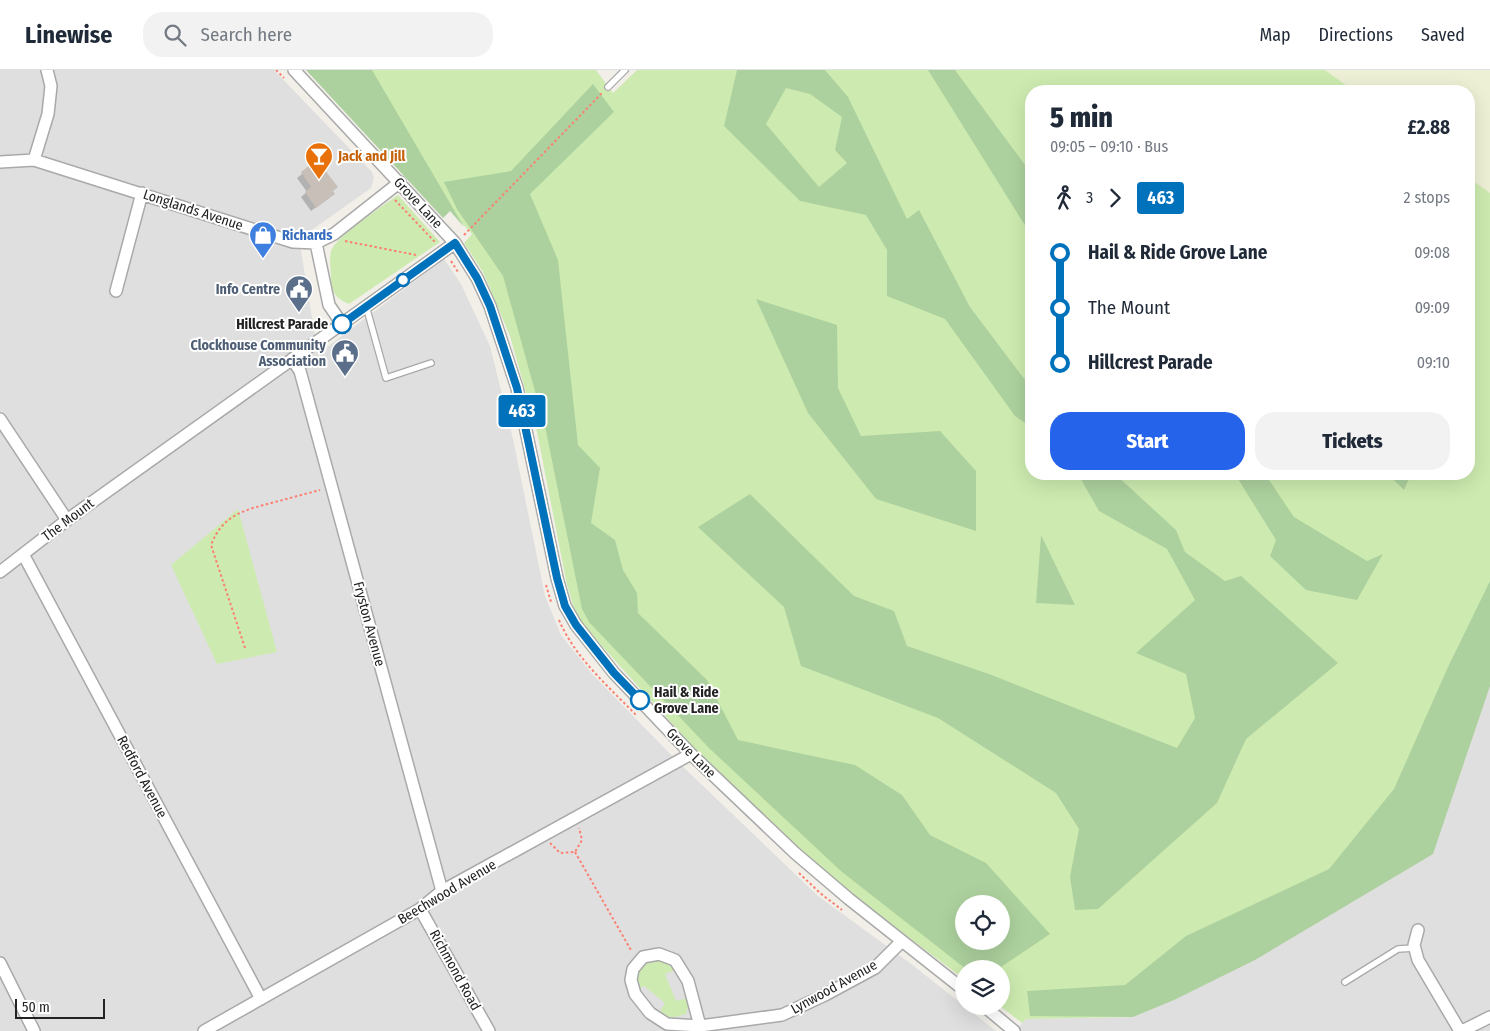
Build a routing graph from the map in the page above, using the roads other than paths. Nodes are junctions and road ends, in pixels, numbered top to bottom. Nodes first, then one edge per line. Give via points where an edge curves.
1 (47, 70) edge
2 (294, 70) edge
3 (625, 70) edge
4 (608, 87) road end
5 (34, 160) junction
6 (0, 162) edge
7 (400, 182) junction
8 (142, 193) junction
9 (316, 243) junction
10 (455, 243) junction
11 (116, 291) dead end
12 (366, 306) junction
13 (342, 324) junction
14 (292, 359) junction
15 (431, 363) dead end
16 (0, 419) edge
17 (66, 520) junction
18 (23, 554) junction
19 (0, 572) edge
20 (691, 754) junction
21 (442, 891) junction
22 (420, 909) junction
23 (1418, 930) dead end
24 (902, 941) junction
25 (1415, 948) junction
26 (0, 963) edge
27 (1345, 982) dead end
28 (955, 983) edge
29 (261, 999) junction
30 (995, 1015) edge
31 (1490, 1016) edge
32 (700, 1026) junction
33 (34, 1031) edge
34 (204, 1031) edge
35 (489, 1031) edge
36 (1014, 1031) edge
37 (1461, 1031) edge

1 - 5 street via 51,86 48,114
2 - 7 street, Grove Lane
3 - 4 lane
5 - 6 street, Longlands Avenue
5 - 8 street, Longlands Avenue
7 - 9 street via 334,234
7 - 10 street, Grove Lane
8 - 9 street, Longlands Avenue via 293,242
8 - 11 street
9 - 13 street via 329,304
10 - 12 street, The Mount
10 - 20 street, Grove Lane via 490,306 517,388 565,606 614,673
12 - 13 street, The Mount
12 - 15 lane via 386,378
13 - 14 street, The Mount
14 - 17 street, The Mount
14 - 21 street, Fryston Avenue via 300,371
16 - 17 street
17 - 18 street, The Mount
18 - 19 street, The Mount
18 - 29 street, Redford Avenue
20 - 21 street, Beechwood Avenue
20 - 24 street, Grove Lane via 795,853
21 - 22 street, Beechwood Avenue
22 - 29 street, Beechwood Avenue
22 - 35 street, Richmond Road
23 - 25 street
24 - 28 street, Grove Lane
24 - 32 street, Lynwood Avenue via 875,968 782,1015
25 - 27 lane via 1398,949
25 - 37 street via 1418,960
26 - 33 street
29 - 34 street, Beechwood Avenue
30 - 36 street
31 - 37 street
32 - 32 street, Lynwood Avenue via 667,1024 650,1013 635,994 631,980 633,969 643,958 659,954 675,960 688,982

